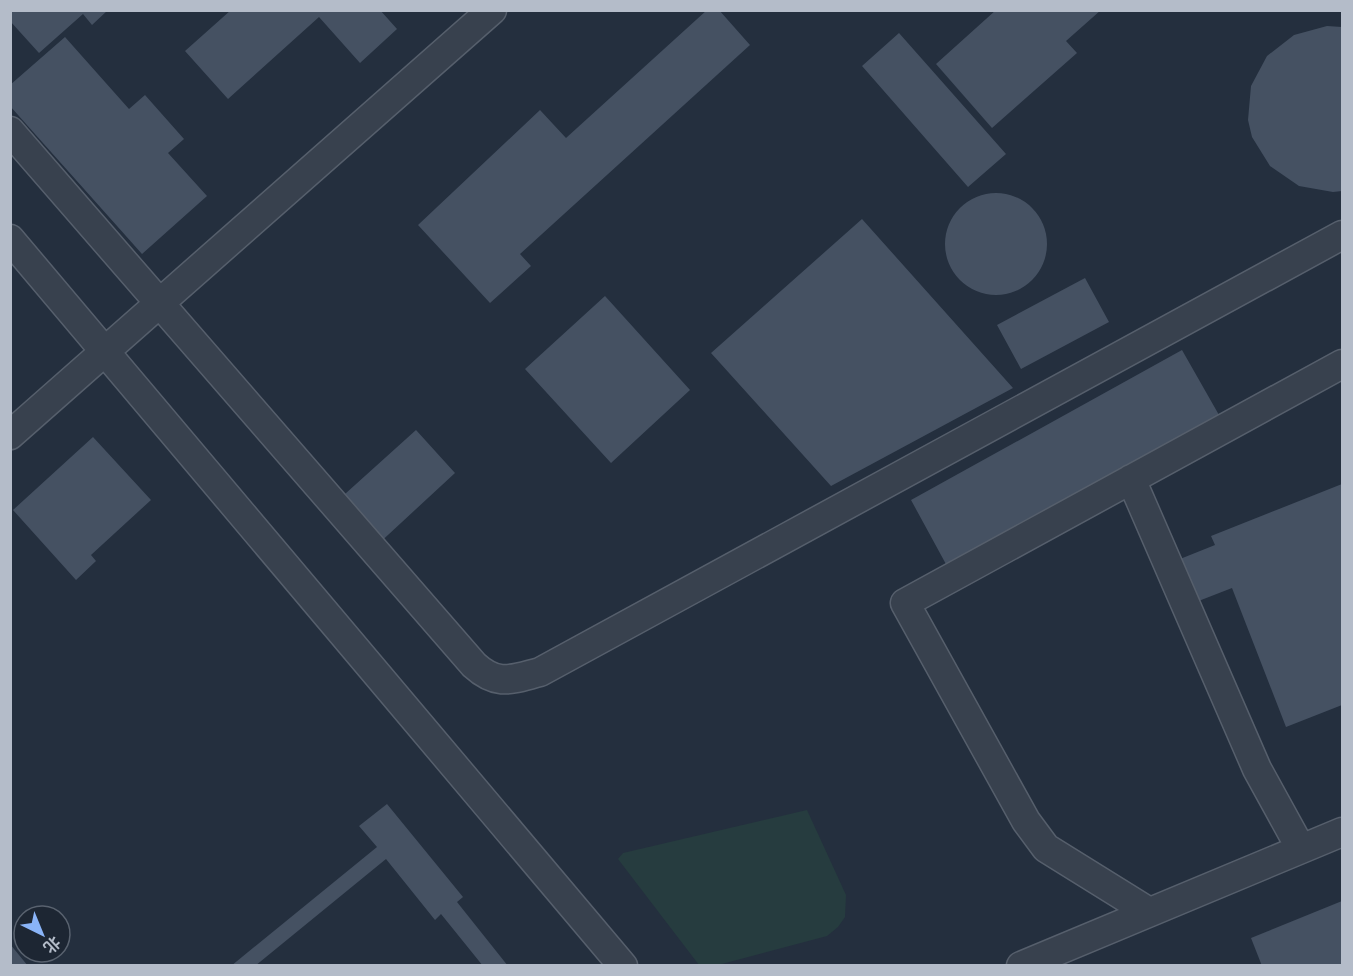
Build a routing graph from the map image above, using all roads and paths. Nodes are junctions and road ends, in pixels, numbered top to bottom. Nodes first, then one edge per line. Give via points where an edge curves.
1 (492, 10) edge
2 (10, 130) edge
3 (1342, 235) edge
4 (10, 239) edge
5 (159, 302) junction
6 (104, 350) junction
7 (1342, 364) edge
8 (10, 435) edge
9 (1131, 479) junction
10 (1342, 832) edge
11 (1301, 849) junction
12 (1149, 912) junction
13 (623, 966) edge
14 (1021, 966) edge

1 - 5 street
2 - 5 street
3 - 5 street via 540,672 508,680 494,679 474,665
4 - 6 street
5 - 6 street
6 - 8 street
6 - 13 street
7 - 9 street
9 - 11 street via 1257,769
9 - 12 street via 904,603 1026,821 1046,848
10 - 11 street
11 - 12 street
12 - 14 street

